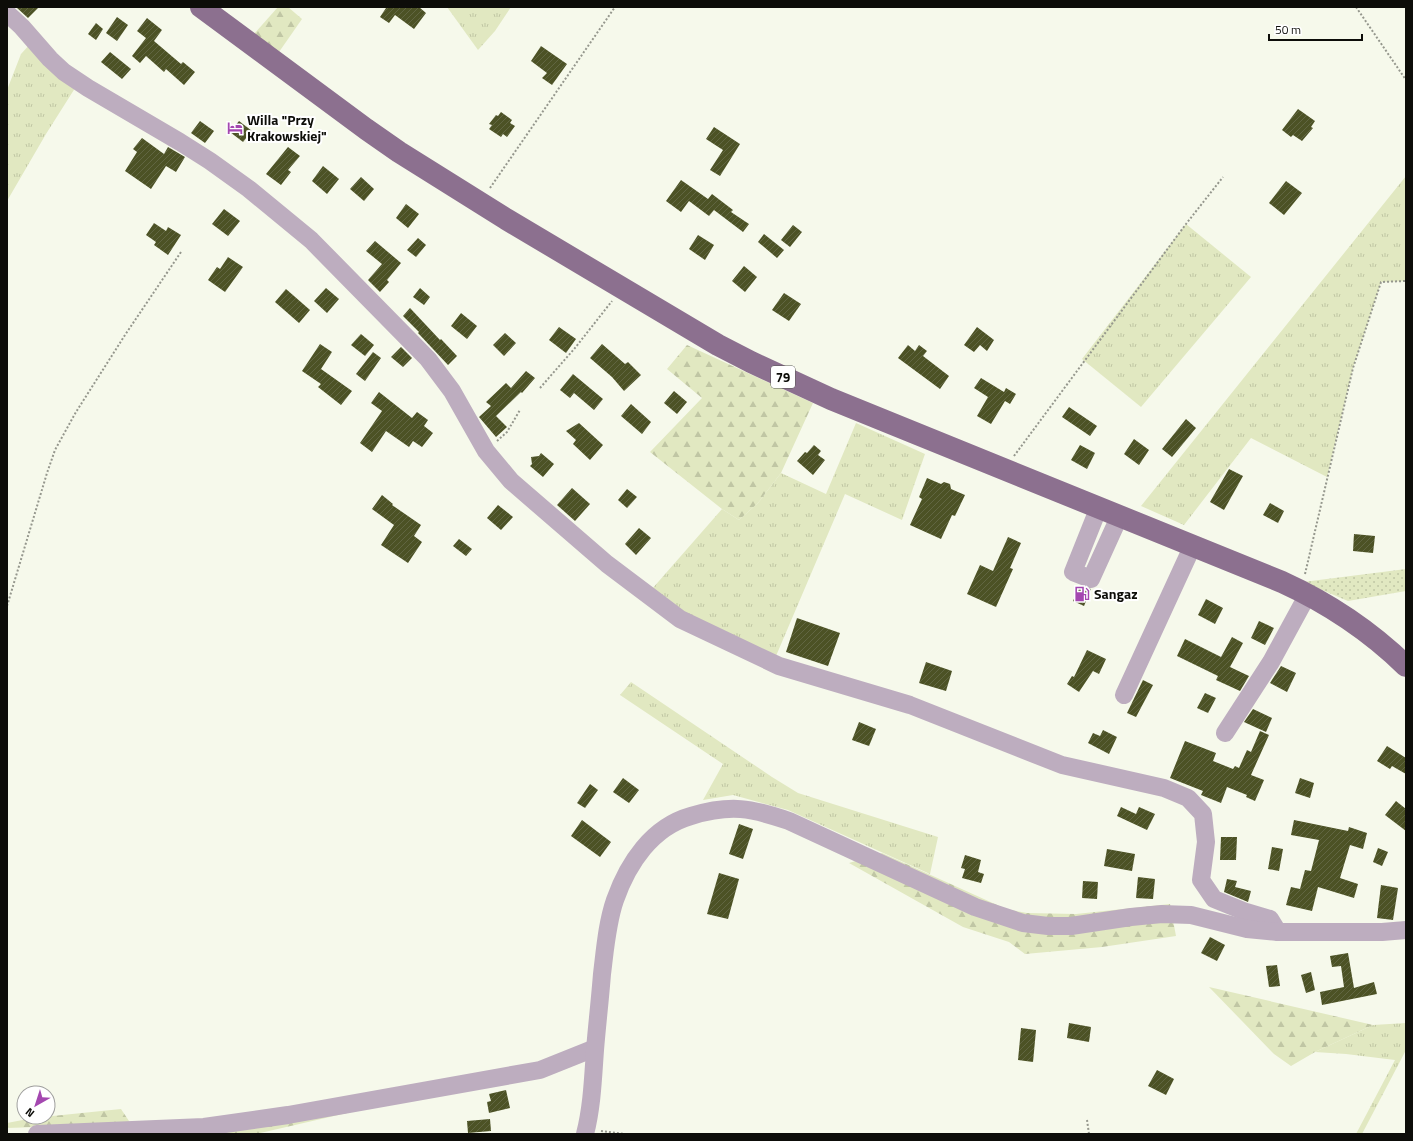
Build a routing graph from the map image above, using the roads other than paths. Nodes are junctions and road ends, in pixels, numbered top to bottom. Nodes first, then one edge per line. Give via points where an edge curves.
1 (201, 7) edge
2 (7, 13) edge
3 (1100, 507) junction
4 (1120, 515) junction
5 (1193, 544) junction
6 (1305, 592) junction
7 (1406, 666) edge
8 (1124, 695) dead end
9 (1225, 733) dead end
10 (1406, 930) edge
11 (1278, 932) junction
12 (596, 1048) junction
13 (586, 1132) edge
14 (37, 1134) edge

1 - 3 main road, 79 via 366,130 480,202 718,345 831,399
2 - 11 street via 64,72 210,161 249,188 311,240 428,359 452,390 486,451 511,481 601,559 680,619 779,666 910,705 1062,765 1164,788 1188,798 1203,814 1206,842 1201,880 1214,899 1270,919
3 - 4 main road, 79
3 - 4 street via 1073,572 1091,579
4 - 5 main road, 79
5 - 6 main road, 79
5 - 8 street
6 - 7 main road, 79 via 1370,634
6 - 9 street via 1271,662
10 - 11 street
11 - 12 street via 1191,916 1162,914 1071,926 1023,923 975,907 789,820 765,812 724,808 680,819 664,828 650,840 625,877 615,900 608,929
12 - 13 street
12 - 14 street via 540,1070 288,1115 204,1126

